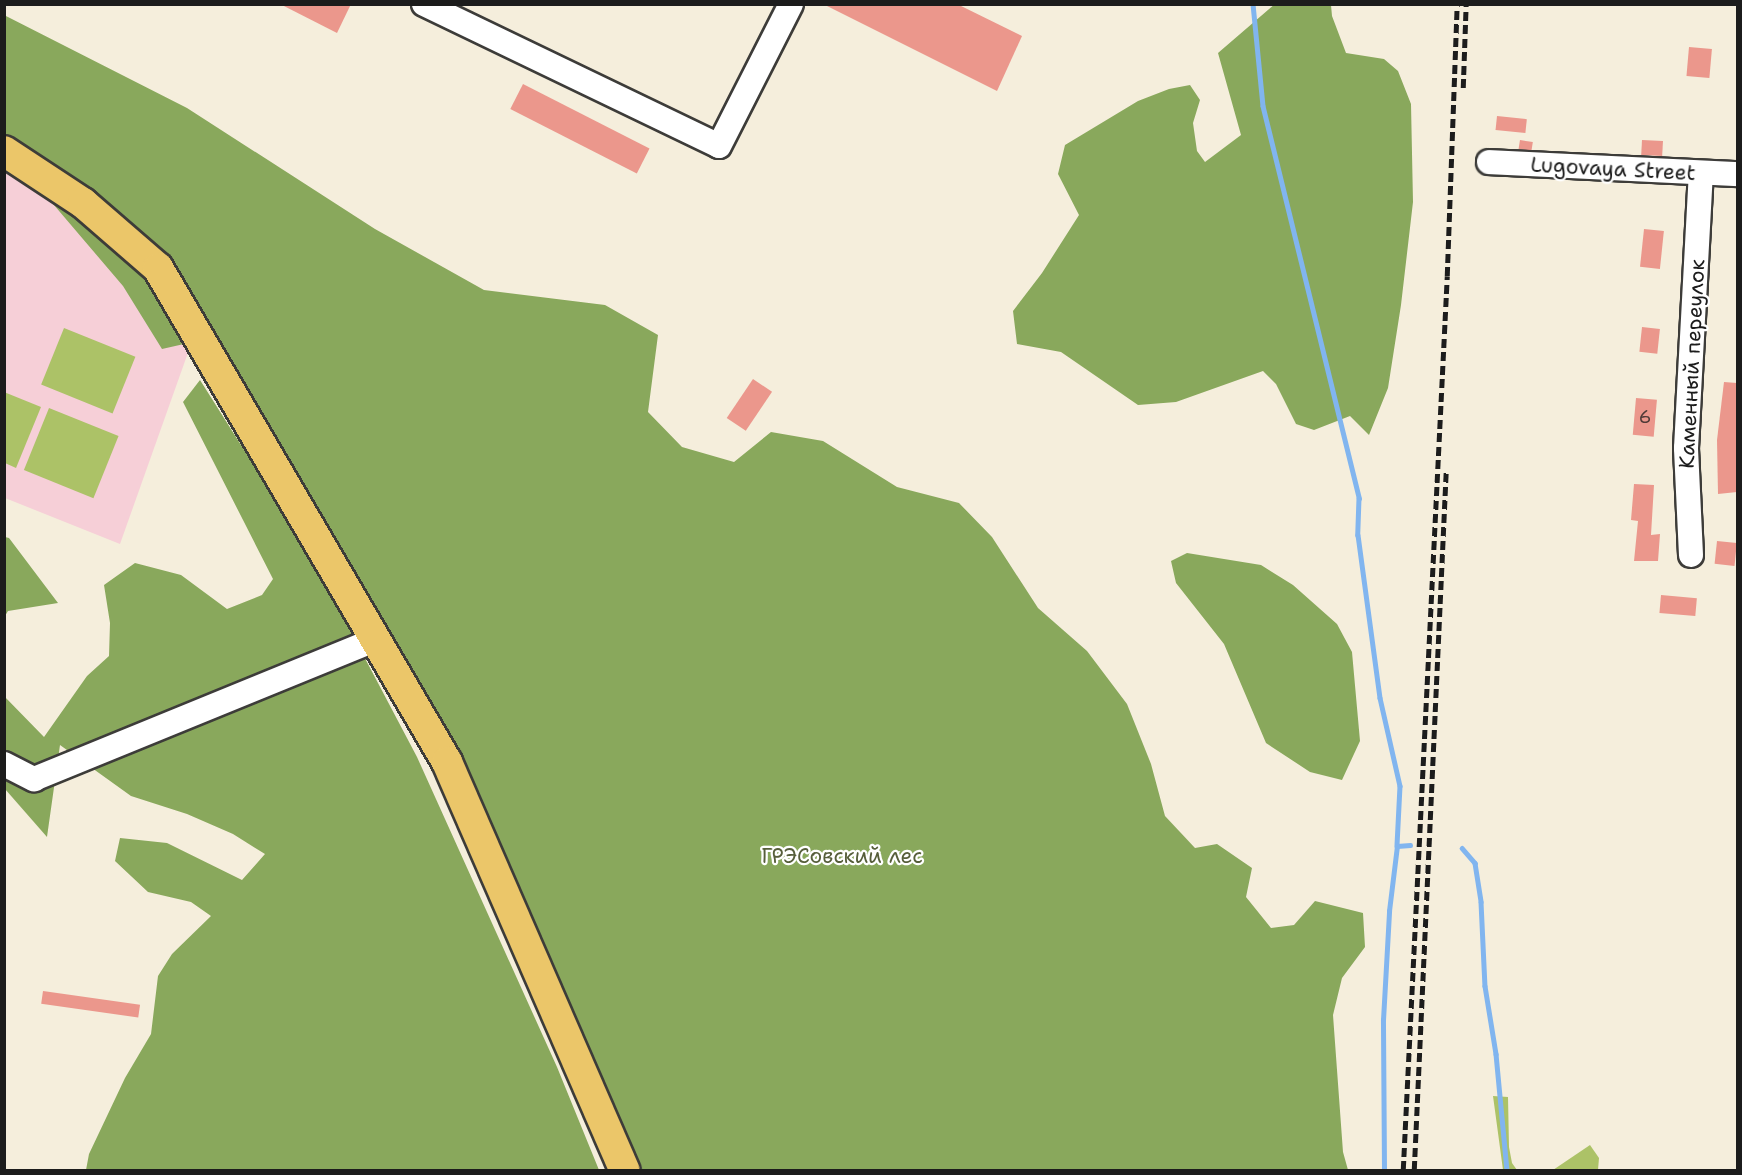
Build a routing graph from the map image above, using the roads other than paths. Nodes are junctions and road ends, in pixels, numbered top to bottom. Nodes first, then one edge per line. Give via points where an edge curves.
1 (424, 4) edge
2 (791, 4) edge
3 (455, 11) edge
4 (4, 151) edge
5 (1489, 162) dead end
6 (1701, 173) junction
7 (1737, 174) edge
8 (1691, 555) dead end
9 (375, 640) junction
10 (4, 765) edge
11 (624, 1170) edge

1 - 3 street
2 - 3 street via 719,146
4 - 9 main road via 83,203 158,268
5 - 6 street, Lugovaya Street
6 - 7 street, Lugovaya Street
6 - 8 street, Каменный переулок via 1686,448
9 - 10 street via 34,779
9 - 11 main road via 447,762

